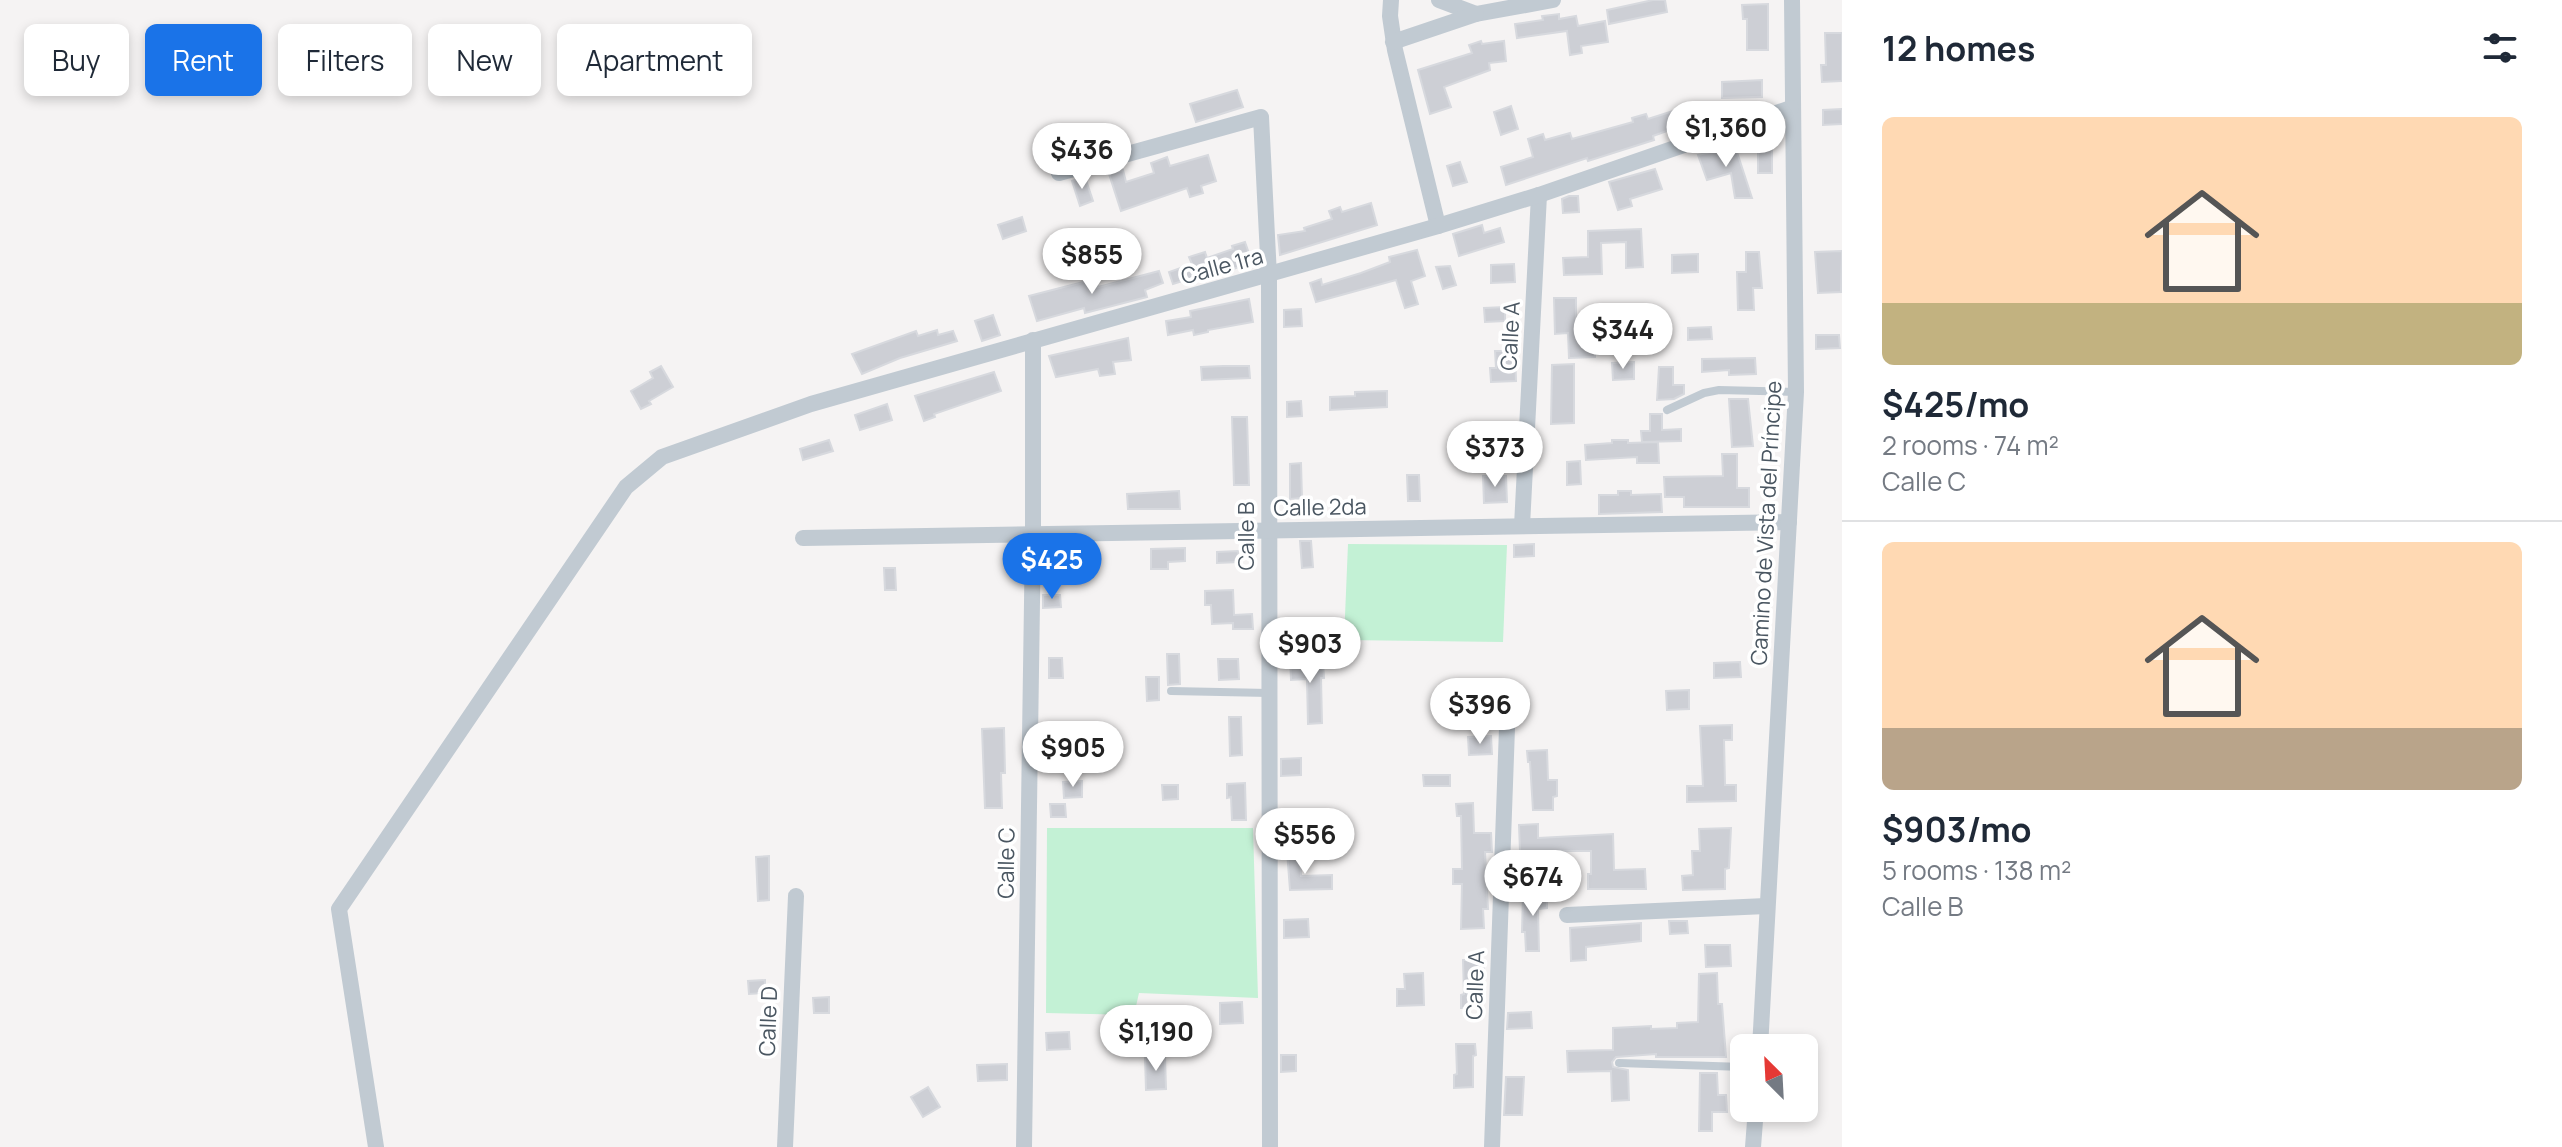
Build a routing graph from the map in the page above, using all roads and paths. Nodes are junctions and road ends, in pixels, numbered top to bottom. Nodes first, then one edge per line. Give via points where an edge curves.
1 (1391, 0) edge
2 (1439, 0) edge
3 (1553, 0) edge
4 (1792, 0) edge
5 (1476, 14) junction
6 (1393, 42) junction
7 (1791, 108) junction
8 (1059, 173) dead end
9 (1539, 195) junction
10 (1438, 226) junction
11 (1269, 276) junction
12 (1033, 340) junction
13 (1796, 392) junction
14 (1667, 410) dead end
15 (1789, 522) junction
16 (1522, 526) junction
17 (1268, 529) junction
18 (1033, 534) junction
19 (803, 538) dead end
20 (1171, 691) dead end
21 (1269, 693) junction
22 (1507, 728) dead end
23 (796, 896) dead end
24 (1766, 906) junction
25 (1567, 915) dead end
26 (1761, 1034) edge
27 (1619, 1063) dead end
28 (1730, 1067) edge
29 (1755, 1122) edge
30 (376, 1147) edge
31 (785, 1147) edge
32 (1024, 1147) edge
33 (1270, 1147) edge
34 (1492, 1147) edge
35 (1753, 1147) edge

1 - 6 street
2 - 5 street
3 - 5 street
4 - 7 street, Camino de Vista del Príncipe
5 - 6 street
6 - 10 street
7 - 9 street, Calle 1ra
7 - 13 street, Camino de Vista del Príncipe
8 - 11 street, Calle B via 1261,117
9 - 10 street, Calle 1ra
9 - 16 street, Calle A
10 - 11 street, Calle 1ra
11 - 12 street, Calle 1ra
11 - 17 street, Calle B
12 - 18 street, Calle C
12 - 30 street, Calle 1ra via 811,404 662,457 626,487 339,909
13 - 14 lane via 1719,390
13 - 15 street, Camino de Vista del Príncipe
15 - 16 street, Calle 2da
15 - 24 street, Camino de Vista del Príncipe
16 - 17 street, Calle 2da
17 - 18 street, Calle 2da
17 - 21 street, Calle B
18 - 19 street, Calle 2da
18 - 32 street, Calle C
20 - 21 lane
21 - 33 street, Calle B
22 - 34 street, Calle A
23 - 31 street, Calle D
24 - 25 street
24 - 26 street, Camino de Vista del Príncipe
27 - 28 lane
29 - 35 street

